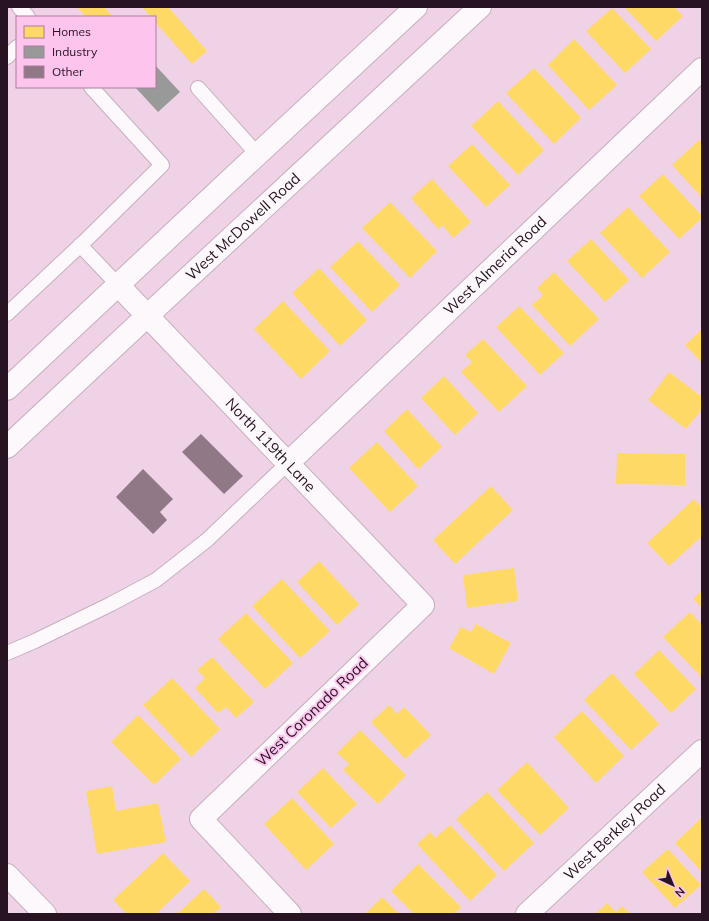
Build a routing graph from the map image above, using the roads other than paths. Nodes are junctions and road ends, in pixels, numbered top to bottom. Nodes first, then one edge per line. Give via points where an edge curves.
1 (19, 7) edge
2 (416, 7) edge
3 (480, 7) edge
4 (27, 16) edge
5 (16, 48) edge
6 (7, 57) edge
7 (702, 69) edge
8 (92, 88) edge
9 (198, 88) dead end
10 (258, 155) junction
11 (80, 245) junction
12 (118, 285) junction
13 (7, 314) edge
14 (147, 316) junction
15 (7, 389) edge
16 (7, 447) edge
17 (288, 463) junction
18 (423, 605) joint
19 (7, 653) edge
20 (702, 751) edge
21 (7, 875) edge
22 (45, 914) edge
23 (290, 914) edge
24 (528, 914) edge

1 - 4 lane
2 - 10 street
3 - 14 street, West McDowell Road
5 - 6 lane
7 - 17 street, West Almeria Road
8 - 11 lane via 162,165
9 - 10 lane
10 - 12 street
11 - 12 lane
11 - 13 lane
12 - 14 street, North 119th Lane
12 - 15 street
14 - 16 street, West McDowell Road
14 - 17 street, North 119th Lane
17 - 18 street, North 119th Lane
17 - 19 lane via 207,540 156,580
18 - 23 street, West Coronado Road via 201,819
20 - 24 street, West Berkley Road
21 - 22 street

